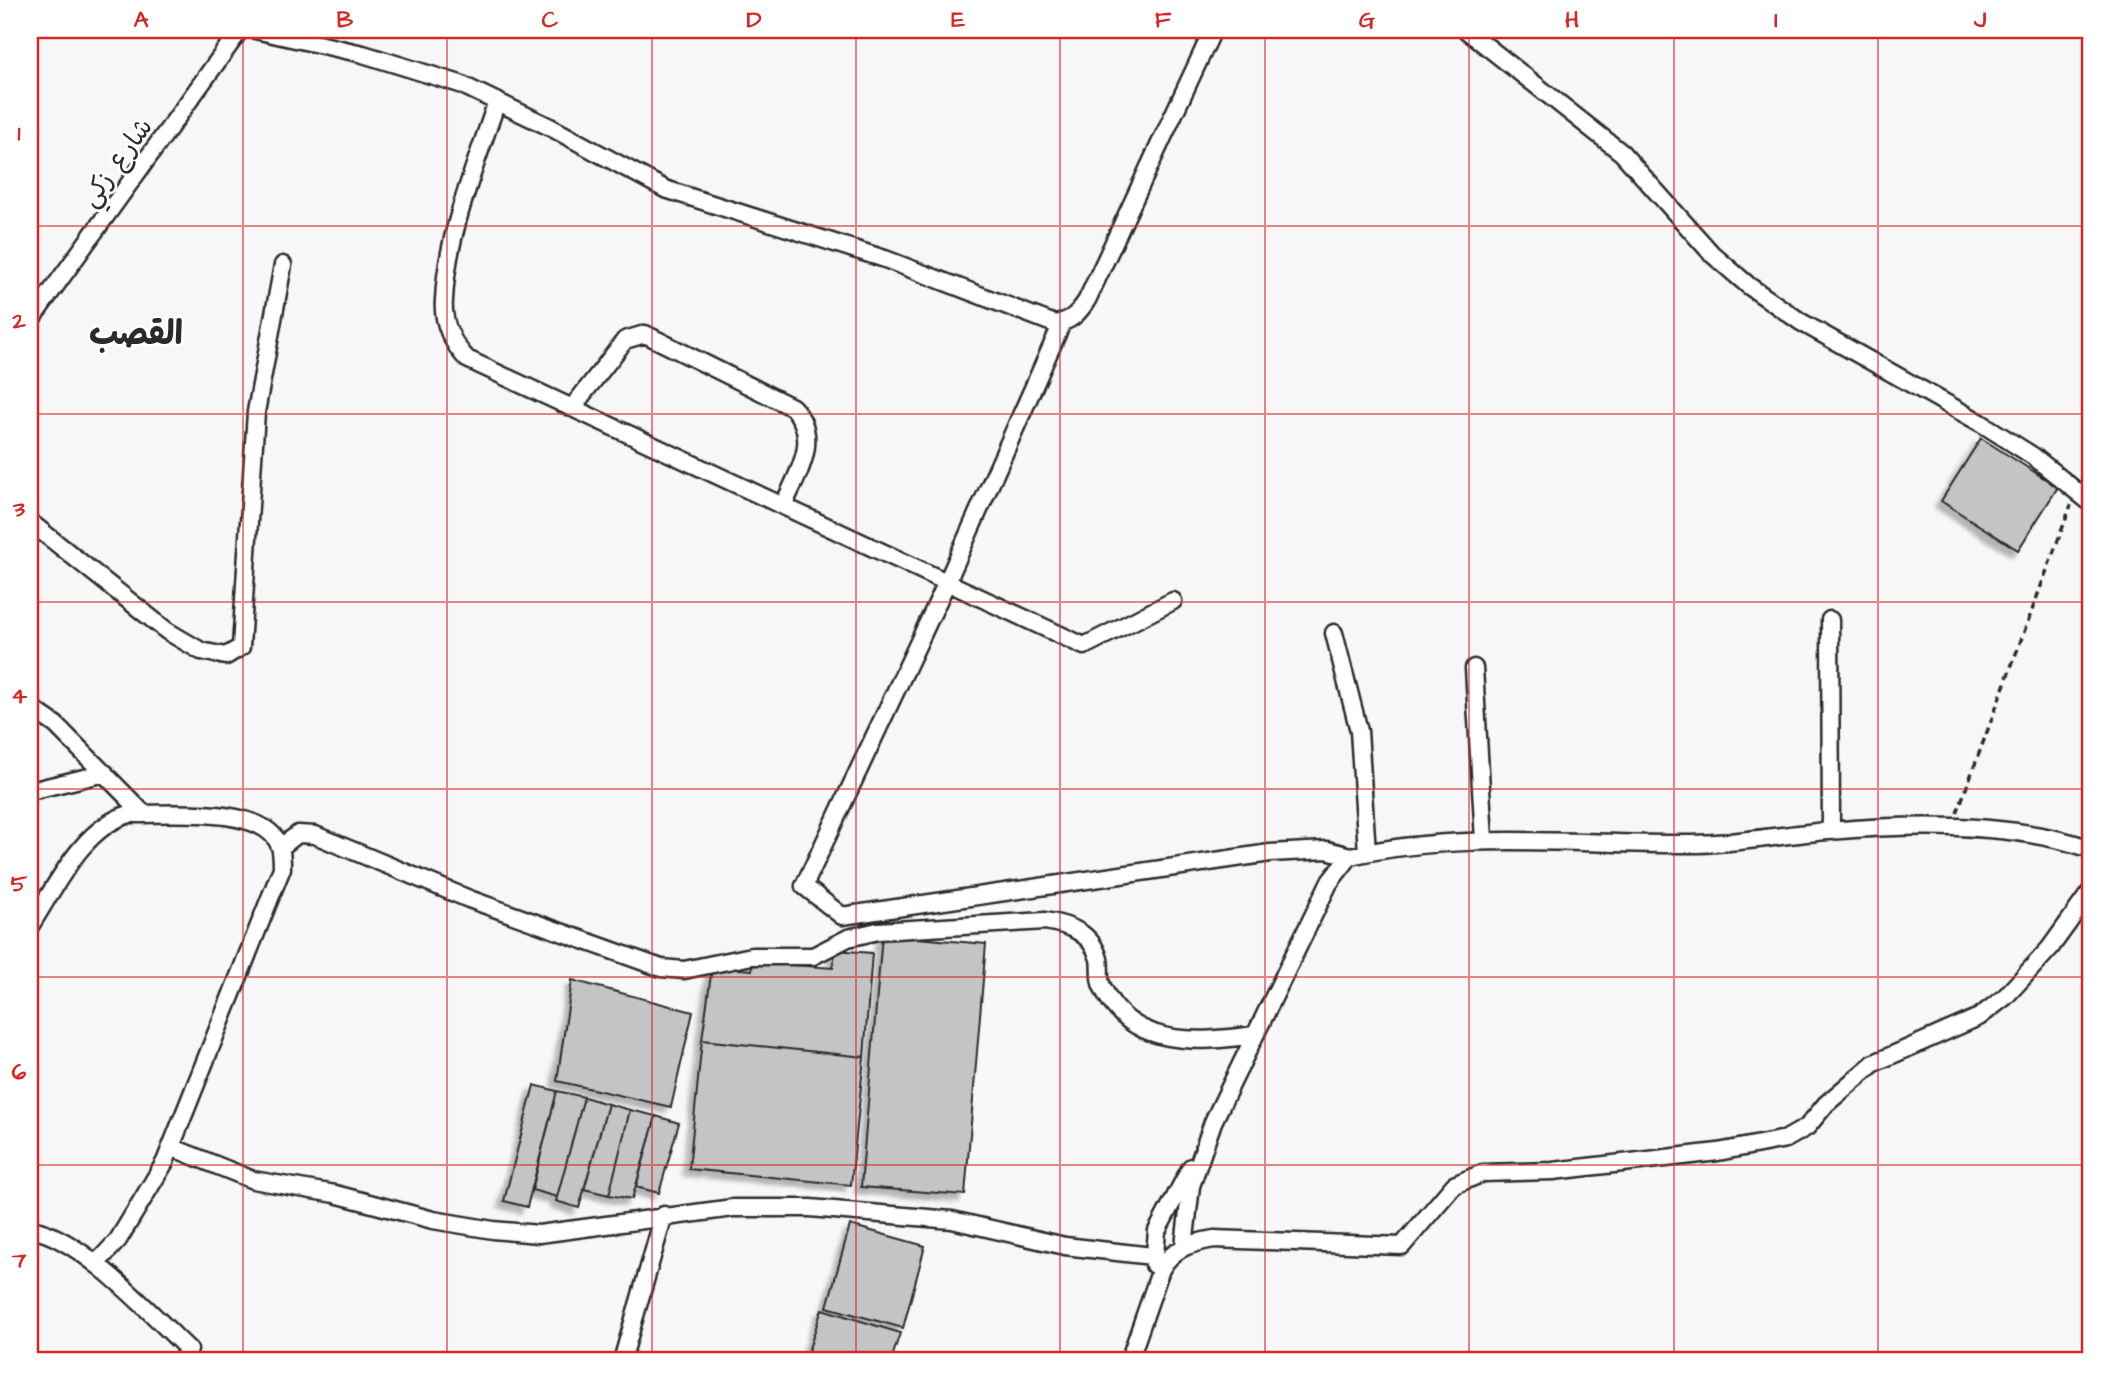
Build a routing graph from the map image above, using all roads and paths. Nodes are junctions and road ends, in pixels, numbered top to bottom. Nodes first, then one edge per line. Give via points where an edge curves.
1 (240, 30) edge
2 (255, 30) edge
3 (1213, 30) edge
4 (1466, 30) edge
5 (497, 101) junction
6 (284, 265) dead end
7 (30, 321) edge
8 (1062, 323) junction
9 (572, 408) junction
10 (2076, 491) junction
11 (2091, 503) edge
12 (783, 506) junction
13 (30, 522) edge
14 (947, 582) junction
15 (1173, 600) dead end
16 (1830, 620) dead end
17 (1334, 633) dead end
18 (1475, 668) dead end
19 (30, 707) edge
20 (105, 773) junction
21 (30, 791) edge
22 (144, 814) junction
23 (1951, 828) junction
24 (1831, 830) junction
25 (1484, 840) junction
26 (281, 847) junction
27 (2091, 849) edge
28 (1367, 852) junction
29 (1350, 856) junction
30 (2091, 891) edge
31 (30, 926) edge
32 (1254, 1035) junction
33 (171, 1147) junction
34 (1200, 1154) junction
35 (664, 1215) junction
36 (30, 1229) edge
37 (1184, 1246) junction
38 (1152, 1256) junction
39 (96, 1264) junction
40 (1156, 1280) junction
41 (190, 1358) edge
42 (622, 1361) edge
43 (1129, 1361) edge

1 - 7 street, شارع زكي
2 - 5 street via 416,69
3 - 8 street via 1087,300 1078,314
4 - 10 street via 1622,153 1712,254 1749,286 1801,322 1982,423
5 - 8 street via 664,189 885,259 1042,321
5 - 9 street via 457,222 443,302 448,329 467,359
6 - 13 street via 256,412 241,647 226,656 201,651 167,631
8 - 14 street
9 - 12 street
9 - 12 street via 625,340 645,334 800,415 808,443
10 - 11 street
10 - 23 path
12 - 14 street
14 - 15 street via 1084,646
14 - 29 street via 804,886 842,916 1270,853 1327,850
16 - 24 street
17 - 28 street via 1359,731
18 - 25 street
19 - 20 street via 56,725
20 - 21 street
20 - 22 street
22 - 26 street via 243,817 260,824
22 - 31 street via 113,818 98,829
23 - 24 street
23 - 27 street via 2034,834
24 - 25 street via 1695,844
25 - 28 street
26 - 32 street via 298,834 315,835 469,899 661,968 684,971 752,956 813,956 848,938 878,931 1045,921 1068,925 1092,943 1100,960 1100,982 1112,1005 1127,1019 1169,1040
26 - 33 street via 282,868
28 - 29 street
29 - 32 street via 1329,883
30 - 37 street via 2050,948 2005,997 1979,1017 1874,1063 1826,1104 1807,1127 1786,1139 1718,1152 1467,1177 1454,1185 1402,1246 1214,1239
32 - 34 street
33 - 35 street via 253,1180 493,1230 539,1234
33 - 39 street via 123,1230
34 - 37 street
34 - 38 street via 1166,1209
35 - 38 street via 733,1208 877,1213 951,1220 1065,1246
35 - 42 street
36 - 39 street
37 - 40 street via 1167,1259
38 - 40 street
39 - 41 street
40 - 43 street

